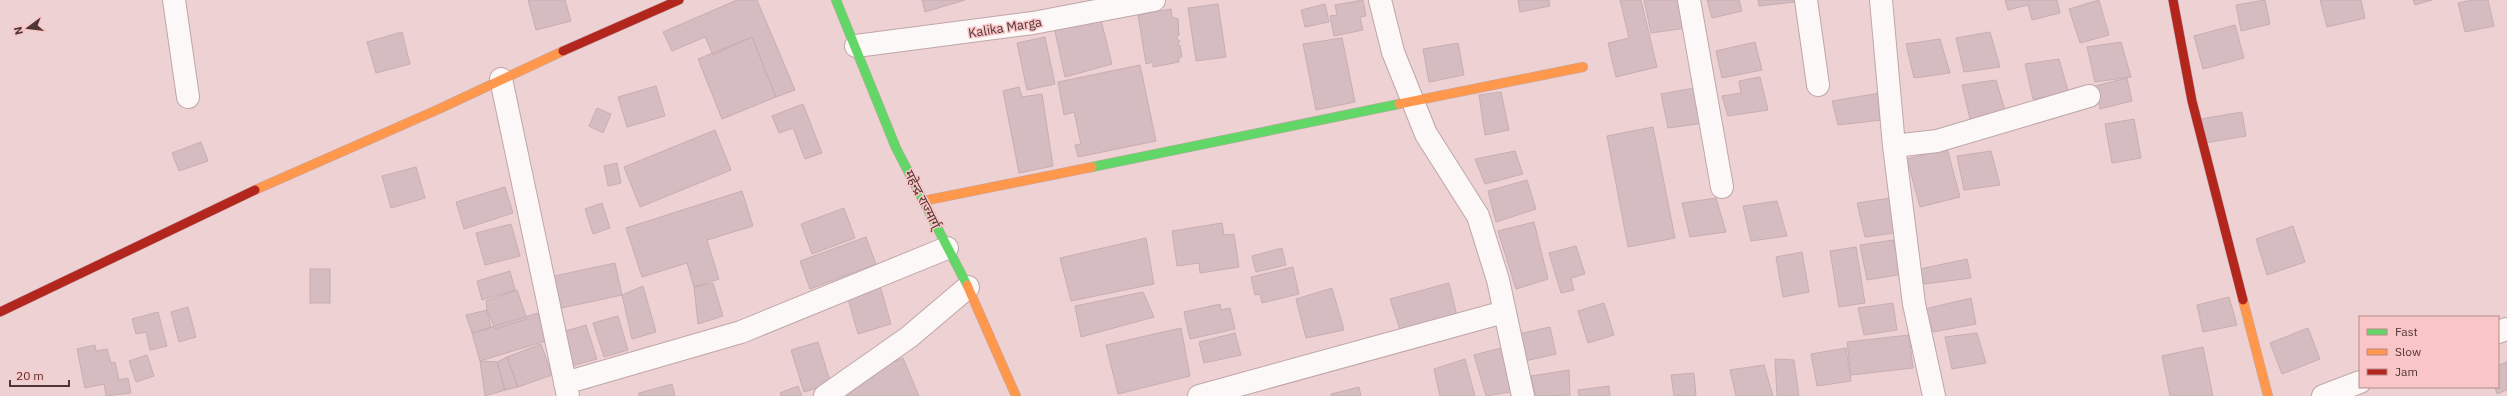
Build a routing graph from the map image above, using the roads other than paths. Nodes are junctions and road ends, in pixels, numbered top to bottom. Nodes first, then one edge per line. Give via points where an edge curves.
1 (174, 0) edge
2 (679, 0) edge
3 (836, 0) edge
4 (1154, 0) edge
5 (1380, 0) edge
6 (1689, 0) edge
7 (1806, 0) edge
8 (1881, 0) edge
9 (2173, 0) edge
10 (856, 46) junction
11 (1583, 67) dead end
12 (501, 79) junction
13 (1818, 85) dead end
14 (2089, 96) dead end
15 (188, 97) dead end
16 (1413, 101) junction
17 (1894, 146) junction
18 (1722, 187) dead end
19 (923, 201) junction
20 (947, 248) junction
21 (968, 287) junction
22 (0, 312) edge
23 (1504, 312) junction
24 (2359, 382) edge
25 (566, 389) edge
26 (825, 396) edge
27 (1016, 396) edge
28 (1199, 396) edge
29 (1523, 396) edge
30 (1934, 396) edge
31 (2268, 396) edge
32 (2323, 396) edge

1 - 15 street
2 - 12 main road
3 - 10 main road, महेन्द्र राज्मार्ग्
4 - 10 street, Kalika Marga via 1033,23
5 - 16 street via 1393,52
6 - 18 street
7 - 13 street
8 - 17 street
9 - 31 main road via 2192,101
10 - 19 main road, महेन्द्र राज्मार्ग् via 896,148
11 - 16 main road
12 - 22 main road via 473,95 351,146 145,240
12 - 25 street
14 - 17 street via 1936,141
16 - 19 main road
16 - 23 street via 1426,134 1478,216 1498,280
17 - 30 street via 1914,304
19 - 20 main road, महेन्द्र राज्मार्ग्
20 - 21 main road, महेन्द्र राज्मार्ग्
20 - 25 street via 741,332
21 - 26 street via 909,337
21 - 27 main road, महेन्द्र राज्मार्ग्
23 - 28 street
23 - 29 street
24 - 32 street

